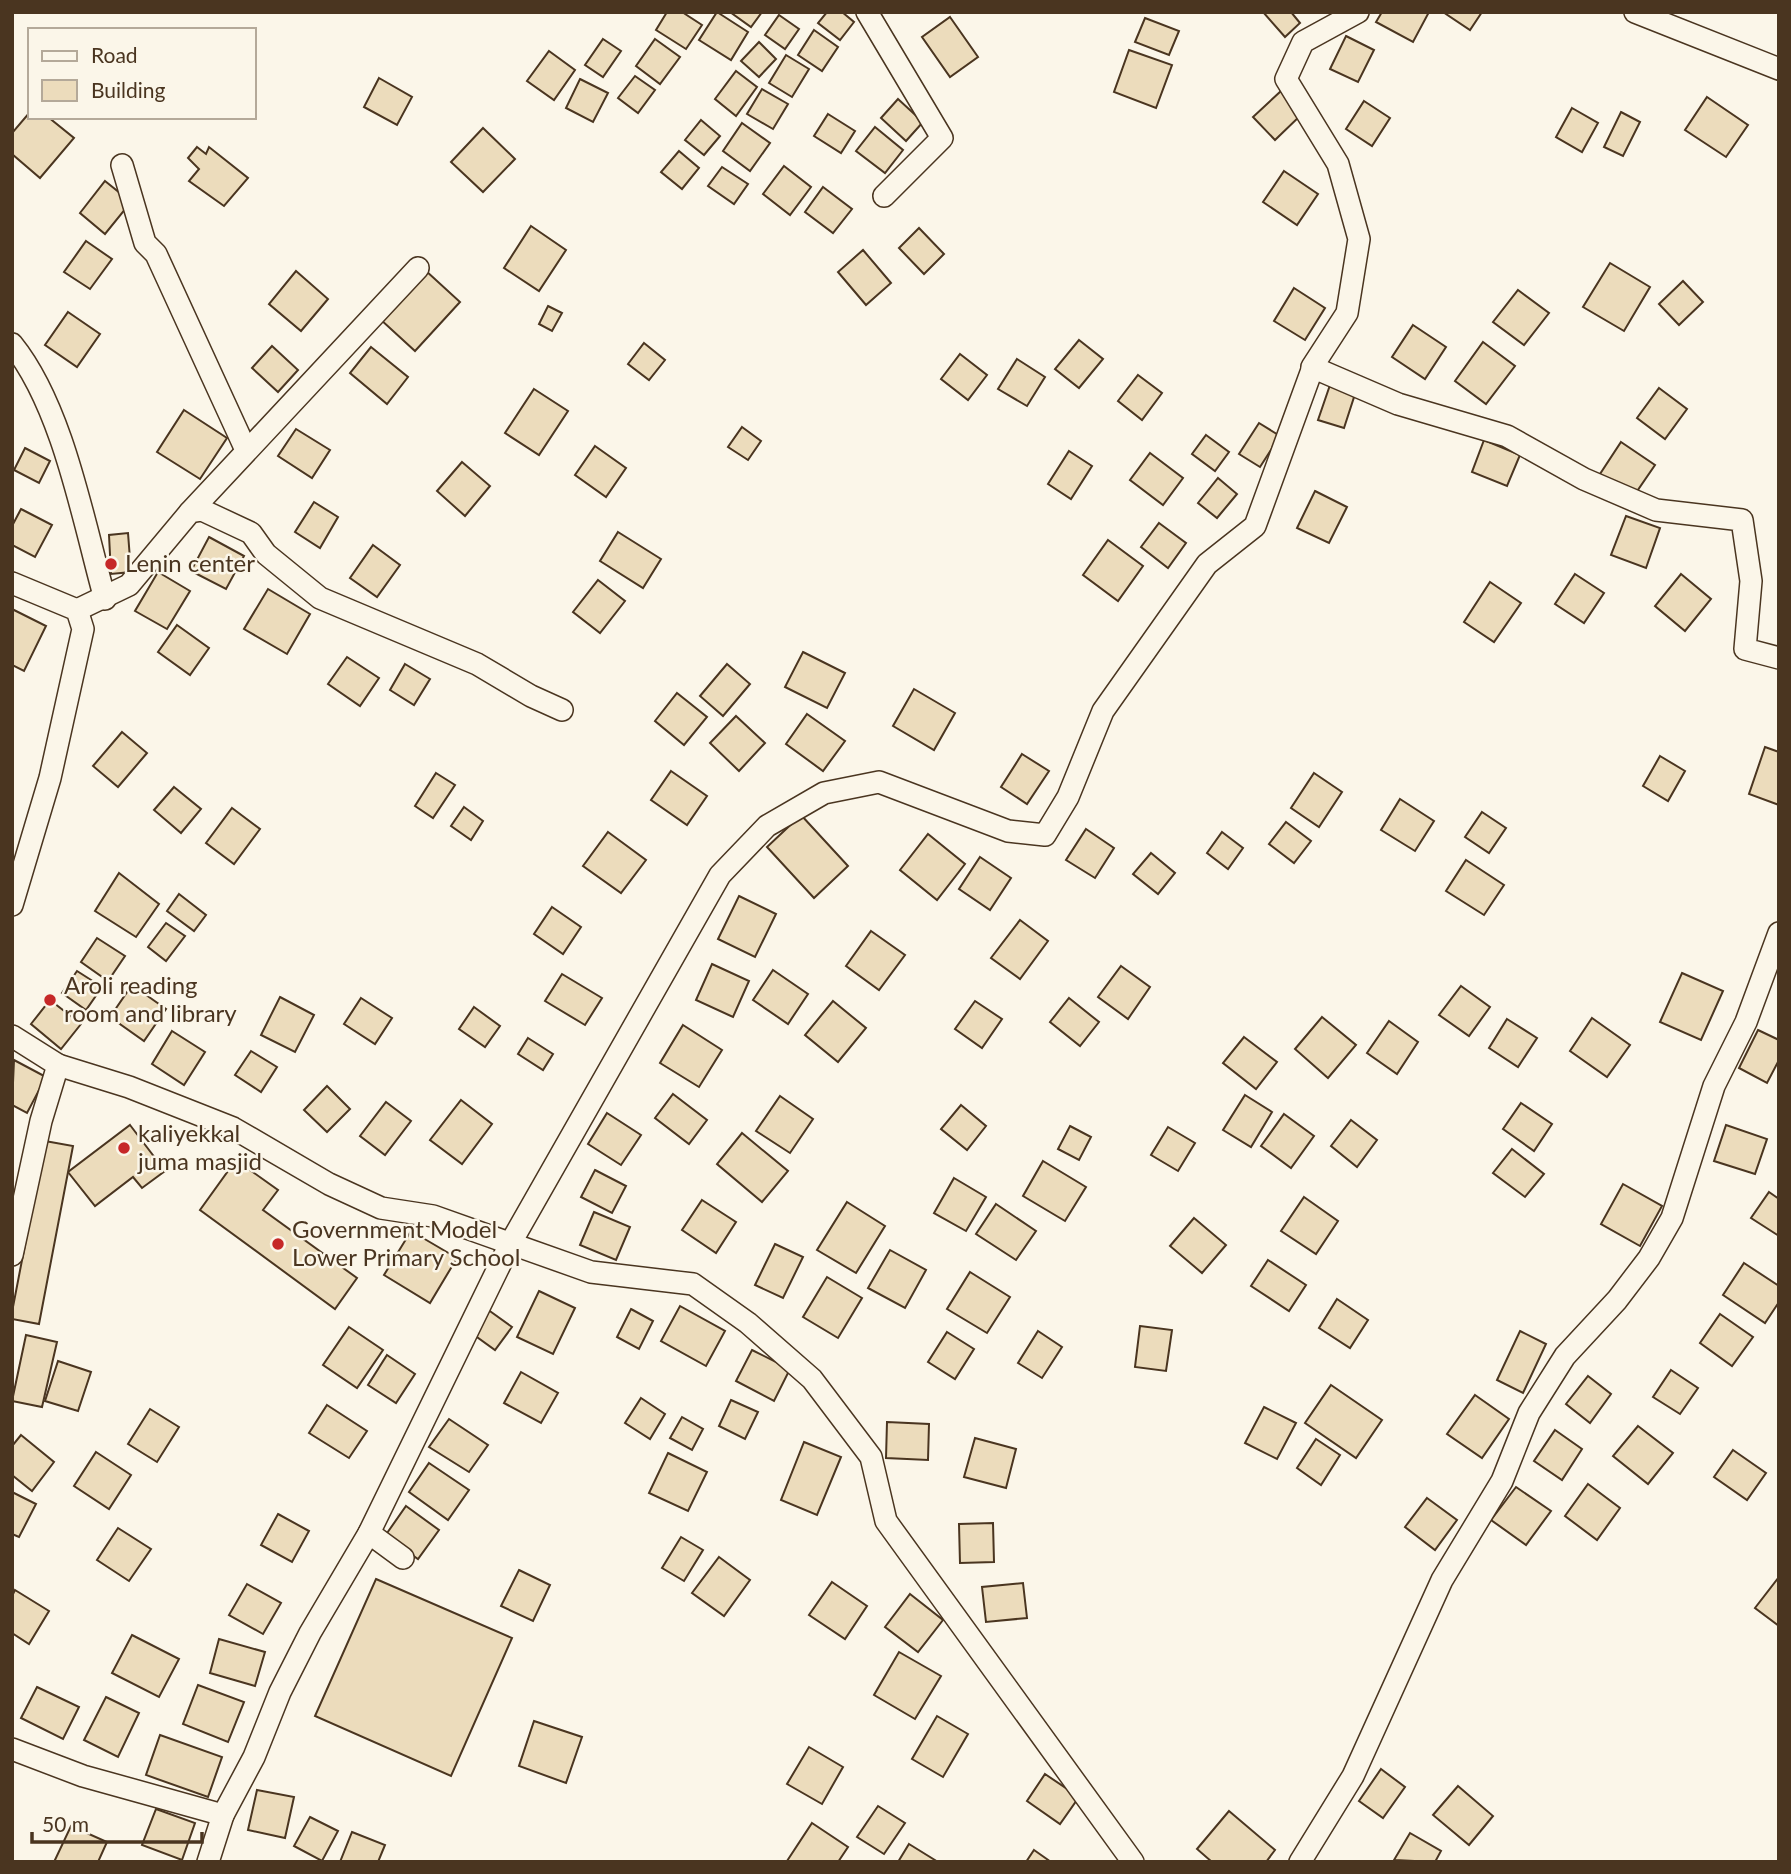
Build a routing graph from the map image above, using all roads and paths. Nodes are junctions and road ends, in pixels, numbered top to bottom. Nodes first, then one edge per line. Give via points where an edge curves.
1 (867, 12) edge
2 (1358, 12) edge
3 (1635, 12) edge
4 (1779, 69) edge
5 (122, 165) dead end
6 (884, 196) dead end
7 (418, 268) dead end
8 (12, 344) edge
9 (1312, 368) junction
10 (246, 450) junction
11 (190, 512) junction
12 (12, 583) edge
13 (105, 599) junction
14 (77, 610) junction
15 (1779, 658) edge
16 (562, 710) dead end
17 (12, 905) edge
18 (1779, 933) edge
19 (12, 1036) edge
20 (58, 1065) junction
21 (510, 1244) junction
22 (12, 1255) edge
23 (369, 1533) junction
24 (403, 1558) dead end
25 (12, 1749) edge
26 (223, 1815) junction
27 (208, 1862) edge
28 (1133, 1862) edge
29 (1300, 1862) edge

1 - 6 street via 942,138
2 - 9 street via 1303,42 1286,79 1338,164 1359,239 1347,313
3 - 4 street
5 - 10 street via 145,243 156,254
7 - 10 street
8 - 13 street via 27,362 58,431
9 - 15 street via 1398,404 1507,436 1584,479 1656,510 1742,520 1751,581 1745,649
9 - 21 street via 1255,526 1206,564 1103,712 1068,797 1045,835 1008,831 879,782 824,793 767,826 720,875
10 - 11 street
11 - 13 street via 129,584
11 - 16 street via 202,510 251,533 266,554 320,598 477,664
12 - 14 street
13 - 14 street
14 - 17 street via 83,629 50,778
18 - 29 street via 1746,1022 1714,1086 1672,1218 1649,1258 1564,1356 1528,1413 1502,1481 1443,1580 1353,1776
19 - 20 street
20 - 21 street via 130,1087 233,1128 328,1184 381,1208 433,1216
20 - 22 street
21 - 23 street
21 - 28 street via 591,1272 693,1284 790,1357 871,1457 886,1521
23 - 24 street
23 - 26 street via 310,1633
25 - 26 street via 83,1776
26 - 27 street

